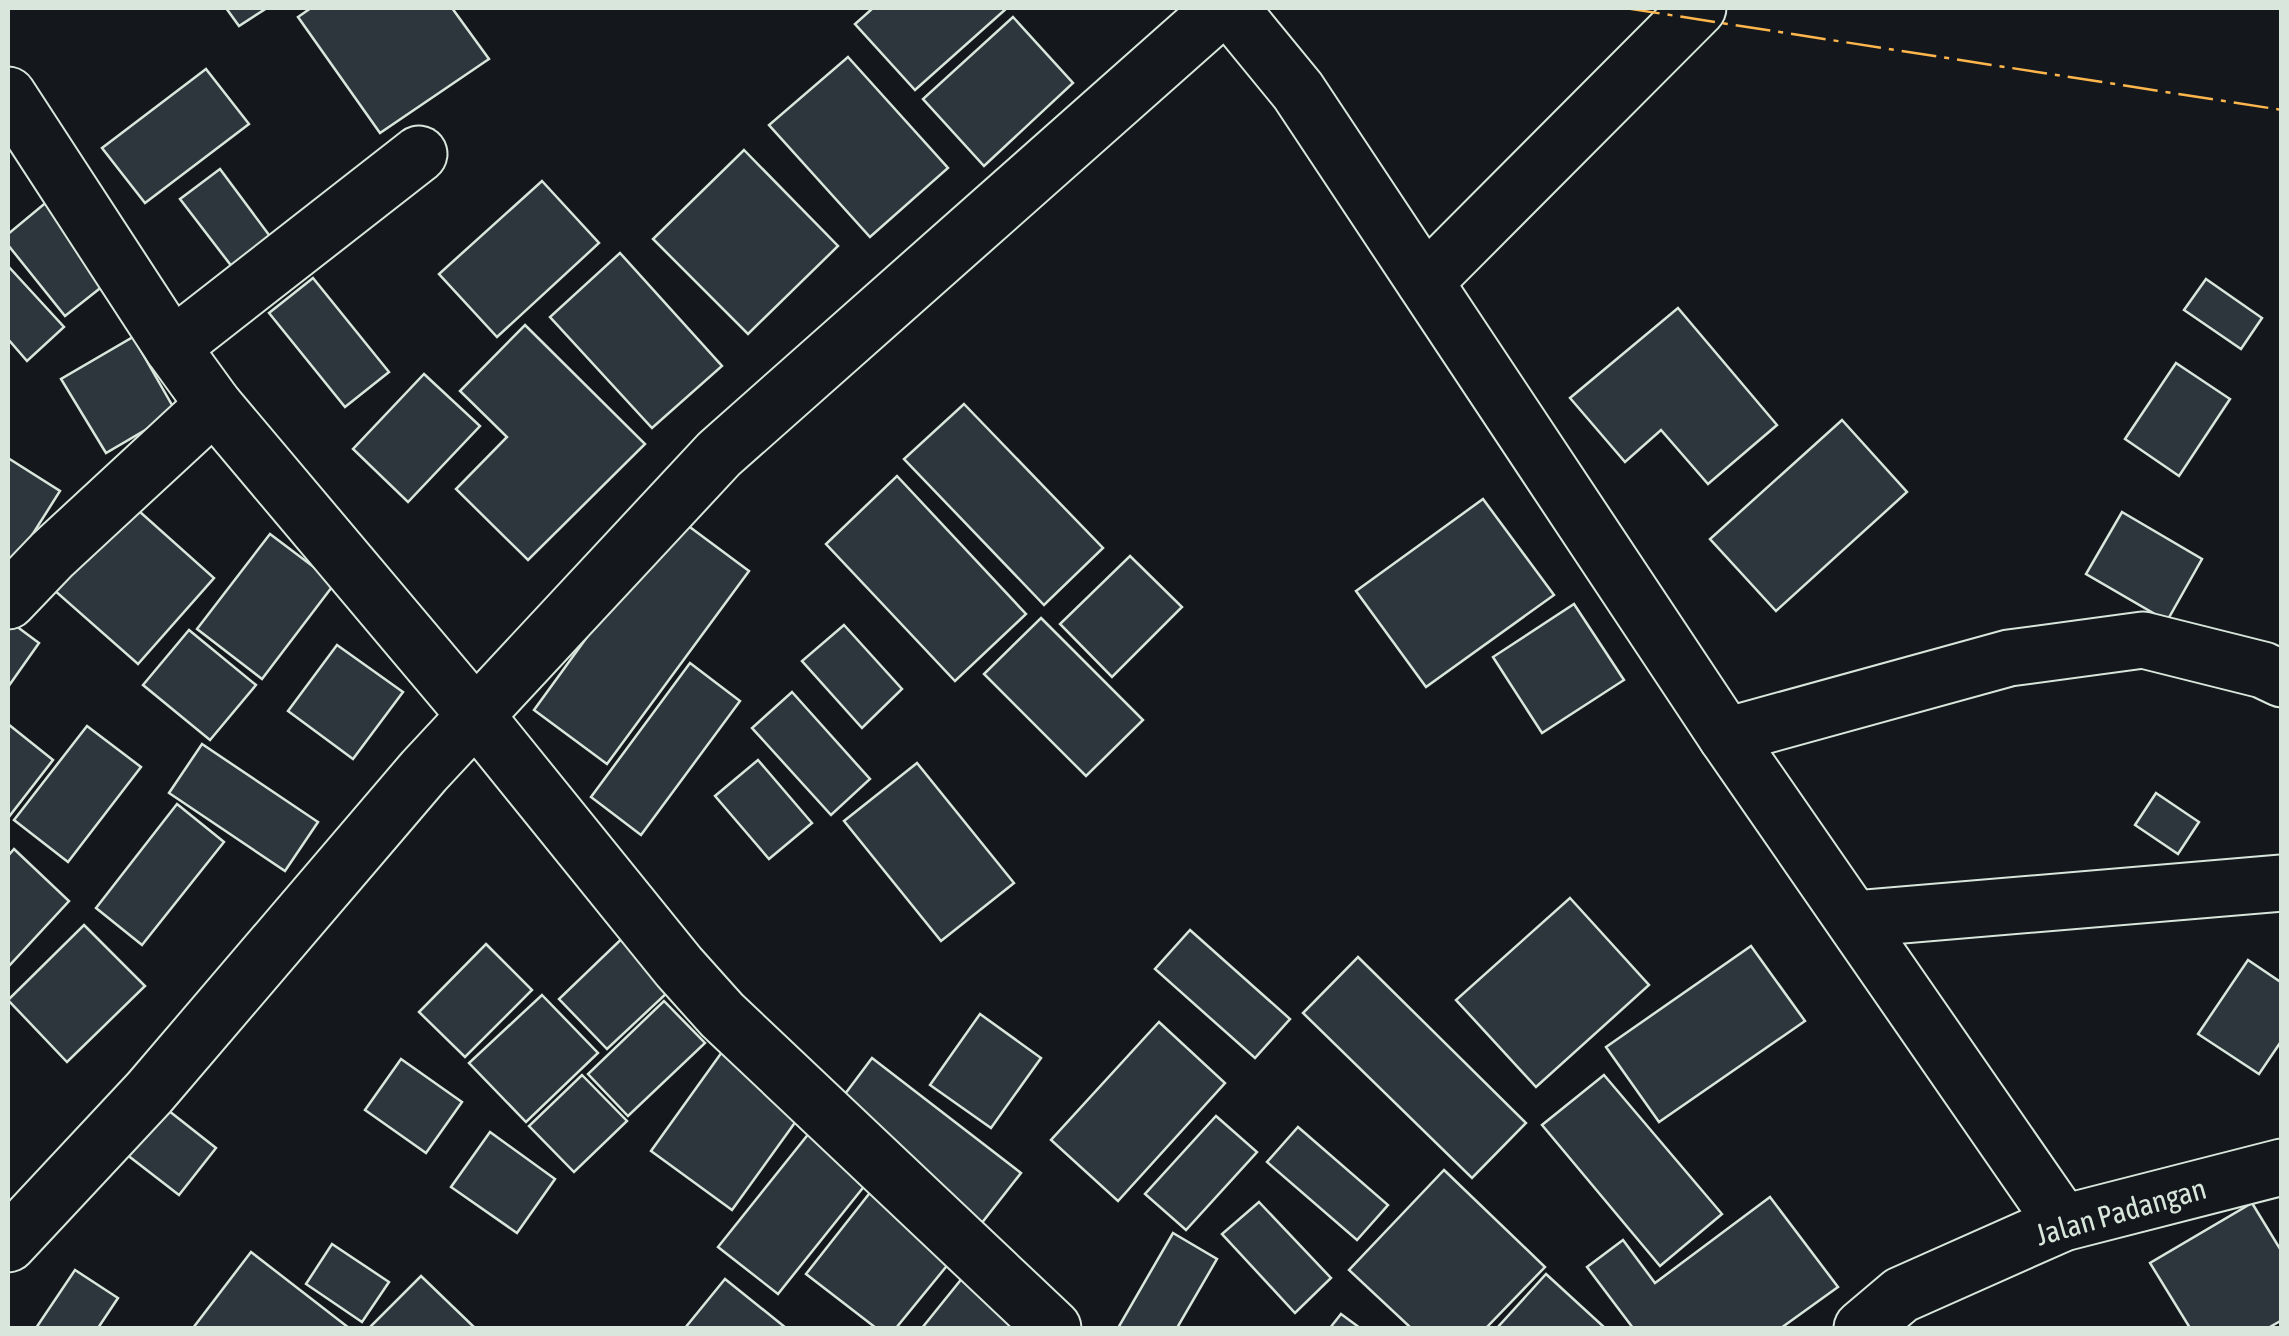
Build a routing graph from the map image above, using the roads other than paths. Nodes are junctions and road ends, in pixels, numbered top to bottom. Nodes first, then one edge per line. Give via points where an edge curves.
1 (1222, 8) edge
2 (1230, 8) edge
3 (1698, 8) edge
4 (8, 95) edge
5 (419, 154) dead end
6 (1425, 282) junction
7 (172, 347) junction
8 (214, 405) junction
9 (8, 600) edge
10 (2282, 678) edge
11 (476, 716) junction
12 (1726, 736) junction
13 (2282, 883) edge
14 (1855, 919) junction
15 (2282, 1167) edge
16 (2063, 1223) junction
17 (8, 1244) edge
18 (1054, 1328) edge
19 (1862, 1328) edge

1 - 11 street via 719,454
2 - 6 street via 1298,91
3 - 6 street
4 - 7 street
5 - 7 street
6 - 12 street
7 - 8 street
8 - 9 street
8 - 11 street
10 - 12 street via 2142,640 2009,658
11 - 17 street via 149,1093
11 - 18 street via 722,1015
12 - 14 street
13 - 14 street
14 - 16 street
15 - 16 street, Jalan Padangan
16 - 19 street, Jalan Padangan via 1901,1295

